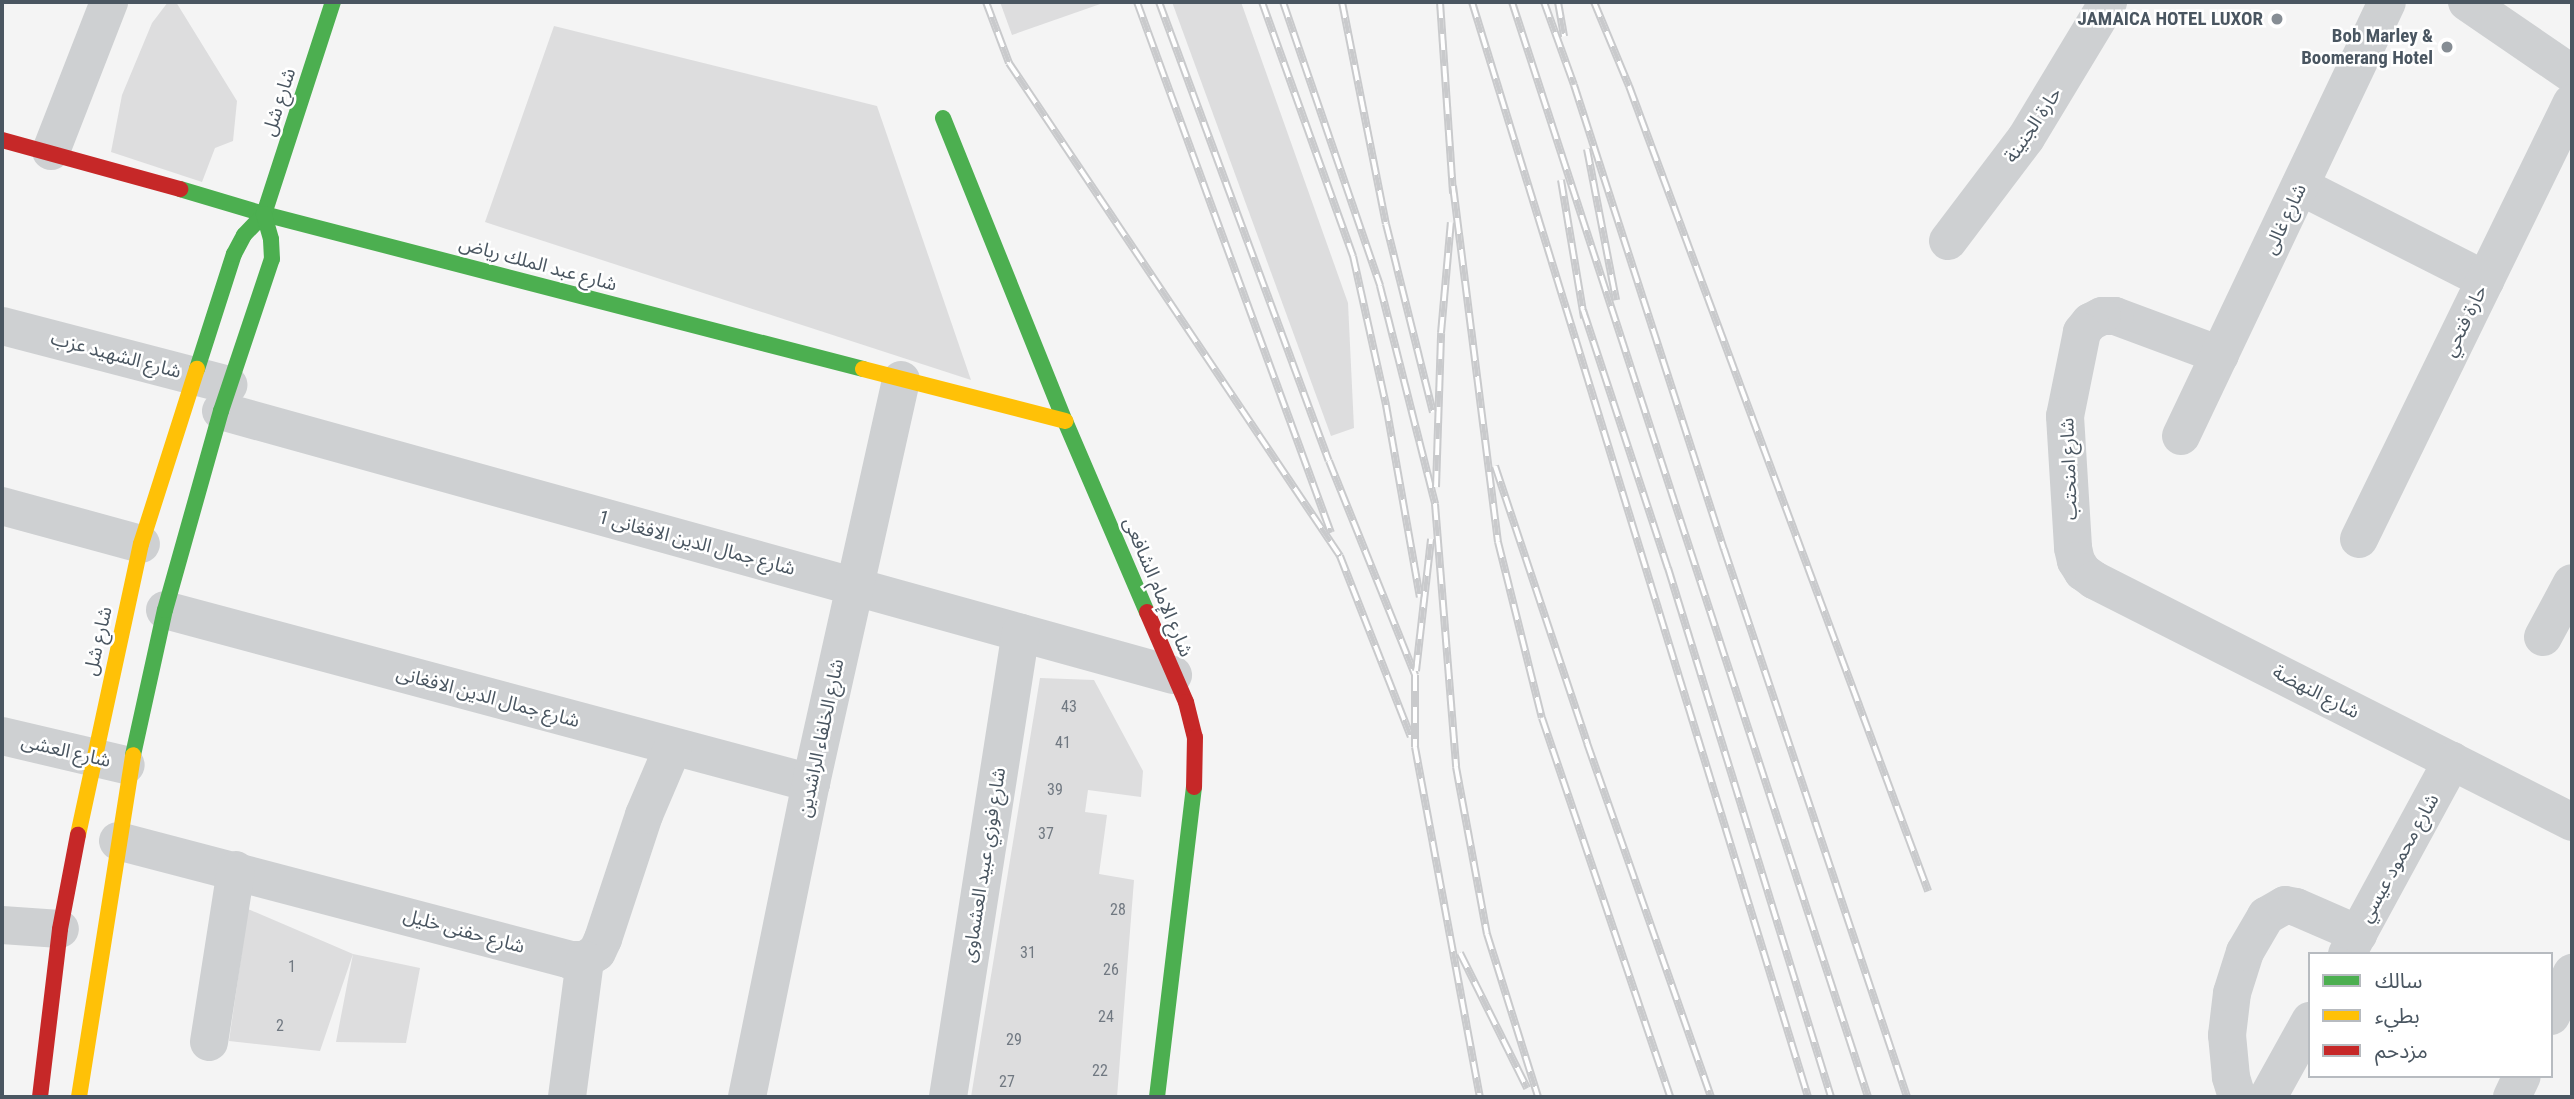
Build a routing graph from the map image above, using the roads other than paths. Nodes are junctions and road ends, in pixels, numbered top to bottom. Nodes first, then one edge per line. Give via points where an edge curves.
1 (109, 2) edge
2 (333, 2) edge
3 (2108, 2) edge
4 (2387, 2) edge
5 (2467, 2) edge
6 (2572, 74) edge
7 (2572, 103) edge
8 (943, 118) dead end
9 (2, 140) edge
10 (51, 151) junction
11 (2300, 186) junction
12 (264, 215) junction
13 (1948, 241) dead end
14 (2485, 280) junction
15 (2, 326) edge
16 (2220, 355) junction
17 (194, 375) junction
18 (901, 380) junction
19 (225, 398) junction
20 (1065, 421) junction
21 (2181, 436) dead end
22 (2, 506) edge
23 (2360, 539) dead end
24 (141, 544) junction
25 (2073, 548) joint
26 (2572, 583) edge
27 (854, 586) junction
28 (165, 610) junction
29 (1021, 633) junction
30 (2543, 637) dead end
31 (1173, 675) junction
32 (2, 736) edge
33 (673, 747) junction
34 (93, 757) junction
35 (2452, 761) junction
36 (131, 766) junction
37 (811, 783) junction
38 (2572, 822) edge
39 (118, 841) junction
40 (236, 870) junction
41 (2, 925) edge
42 (60, 929) junction
43 (2352, 944) edge
44 (585, 960) junction
45 (2572, 973) edge
46 (2553, 1012) edge
47 (2308, 1023) edge
48 (209, 1042) dead end
49 (2521, 1078) edge
50 (2253, 1092) edge
51 (40, 1097) edge
52 (79, 1097) edge
53 (567, 1097) edge
54 (747, 1097) edge
55 (948, 1097) edge
56 (1157, 1097) edge
57 (2512, 1097) edge

1 - 10 street
2 - 12 street, شارع شل
3 - 13 street, حارة الجنينة via 2026,138
4 - 11 street, شارع غالى
5 - 6 street
7 - 14 street, حارة فتحي
8 - 20 street, شارع الإمام الشافعى
9 - 10 street, شارع عبد الملك رياض
10 - 12 street, شارع عبد الملك رياض
11 - 14 street
11 - 16 street, شارع غالى
12 - 17 street, شارع شل via 244,235 234,254
12 - 18 street, شارع عبد الملك رياض
12 - 19 street via 272,259
14 - 23 street, حارة فتحي
15 - 17 street, شارع الشهيد عزب
16 - 21 street, شارع غالى
16 - 25 street, شارع امنحتب via 2115,316 2102,316 2082,332 2065,416
17 - 19 street, شارع الشهيد عزب
17 - 24 street, شارع شل
18 - 20 street, شارع عبد الملك رياض
18 - 27 street, شارع الخلفاء الراشدين
19 - 27 street, شارع جمال الدين الافغانى 1
19 - 28 street
20 - 31 street, شارع الإمام الشافعى
22 - 24 street
24 - 34 street, شارع شل
25 - 35 street, شارع النهضة via 2076,561 2094,580
26 - 30 street
27 - 29 street, شارع جمال الدين الافغانى 1
27 - 37 street, شارع الخلفاء الراشدين
28 - 33 street, شارع جمال الدين الافغانى
28 - 36 street
29 - 31 street, شارع جمال الدين الافغانى 1
29 - 55 street, شارع فوزي عبيد العشماوى
31 - 56 street, شارع الإمام الشافعى via 1195,737 1196,772
32 - 34 street, شارع العشى
33 - 37 street, شارع جمال الدين الافغانى
33 - 44 street via 644,815 603,939 597,952
34 - 36 street, شارع العشى
34 - 42 street, شارع شل
35 - 38 street, شارع النهضة
35 - 43 street, شارع محمود عيسي
36 - 39 street
37 - 54 street, شارع الخلفاء الراشدين
39 - 40 street, شارع حفنى خليل
39 - 52 street
40 - 44 street, شارع حفنى خليل via 570,960
40 - 48 street
41 - 42 street
42 - 51 street, شارع شل
43 - 50 street via 2285,905 2266,916 2245,953 2232,993 2227,1035
44 - 53 street
45 - 46 street
47 - 50 street
49 - 57 street

